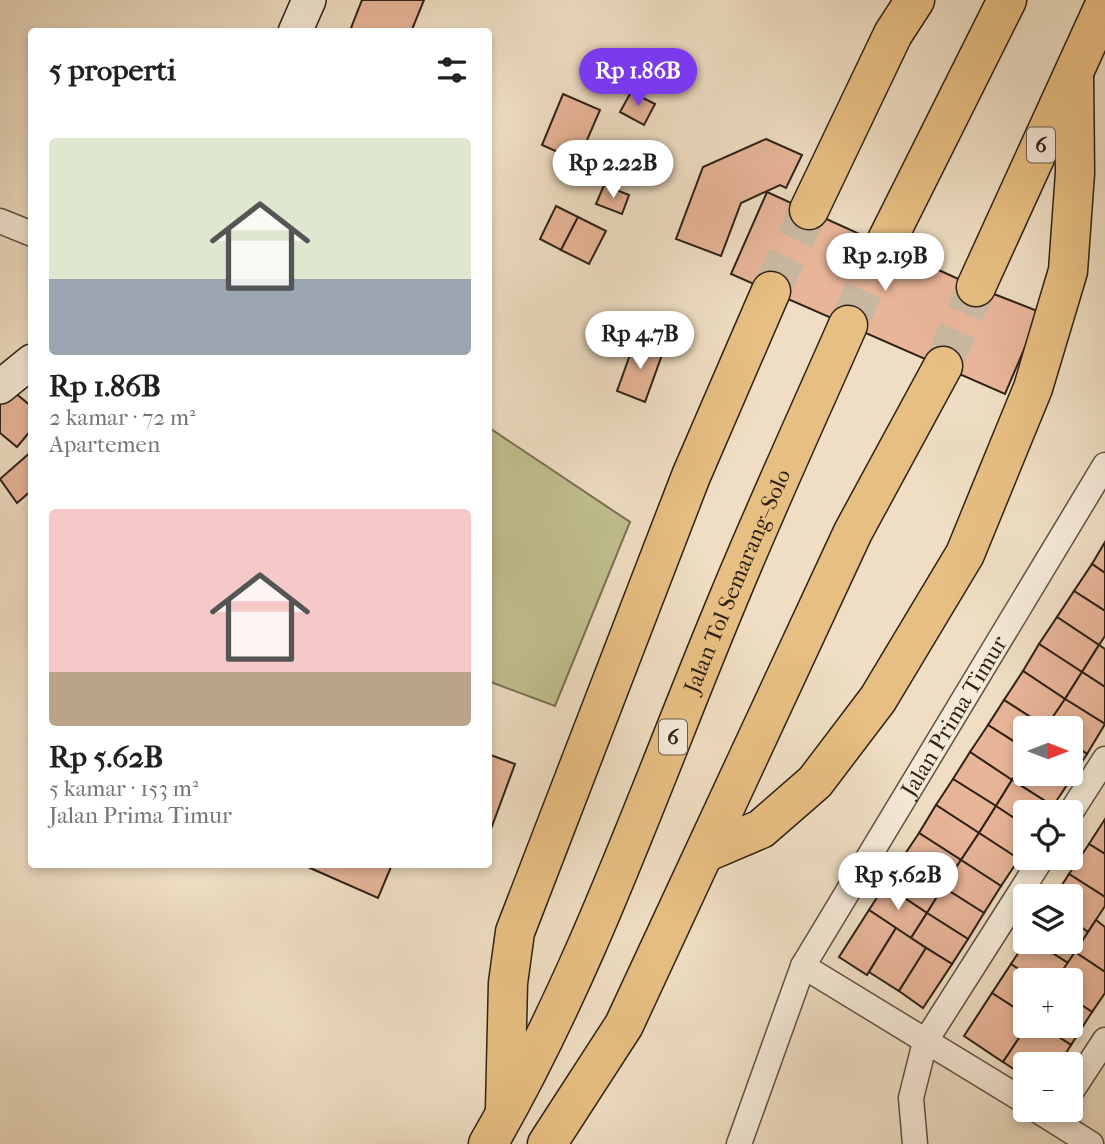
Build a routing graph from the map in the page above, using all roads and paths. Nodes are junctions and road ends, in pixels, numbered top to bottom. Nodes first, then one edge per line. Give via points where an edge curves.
1 (309, 0) edge
2 (915, 0) edge
3 (1007, 0) edge
4 (1105, 4) edge
5 (297, 28) edge
6 (1074, 74) junction
7 (809, 210) tunnel mouth
8 (0, 221) edge
9 (28, 232) edge
10 (885, 244) tunnel mouth
11 (976, 287) tunnel mouth
12 (771, 291) tunnel mouth
13 (848, 325) tunnel mouth
14 (28, 363) edge
15 (943, 366) tunnel mouth
16 (0, 387) edge
17 (1105, 466) edge
18 (1105, 759) edge
19 (1079, 800) edge
20 (707, 852) junction
21 (1034, 870) edge
22 (803, 966) junction
23 (1105, 1041) edge
24 (925, 1042) junction
25 (1083, 1074) edge
26 (1013, 1094) edge
27 (1062, 1122) edge
28 (496, 1129) edge
29 (547, 1144) edge
30 (739, 1144) edge
31 (915, 1144) edge
32 (1091, 1144) edge

1 - 5 main road
2 - 7 highway via 893,34
3 - 10 highway
4 - 6 highway, 6
6 - 11 highway, 6
6 - 20 highway via 1075,173 1068,271 1033,388 965,554 878,699 816,782 761,829
8 - 9 street
12 - 28 highway via 691,476 515,932
13 - 28 highway, Jalan Tol Semarang–Solo / 6 via 729,596 615,885 530,1072
14 - 16 main road
15 - 20 highway via 853,532
17 - 22 street, Jalan Prima Timur
18 - 19 street
20 - 29 highway via 624,1025
21 - 24 street
22 - 24 street
22 - 30 street, Jalan Prima Timur
23 - 25 street
24 - 26 street
24 - 31 street via 911,1098
27 - 32 street

